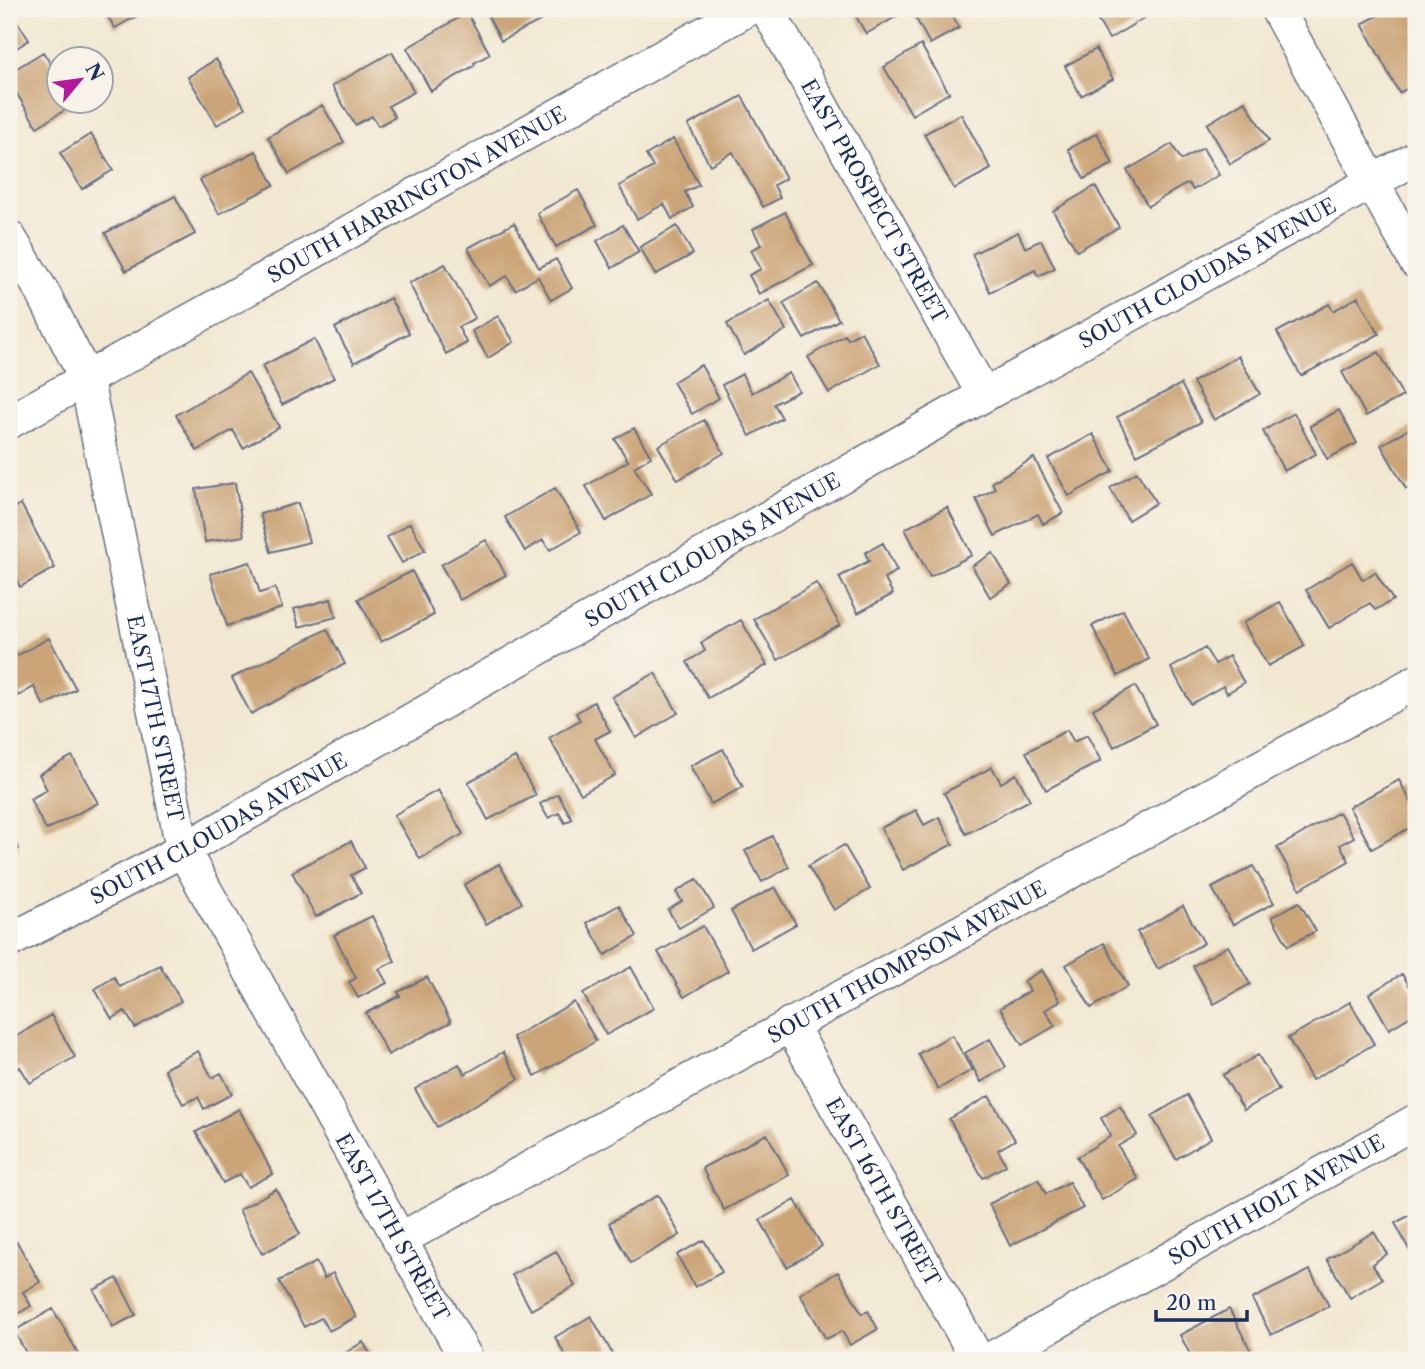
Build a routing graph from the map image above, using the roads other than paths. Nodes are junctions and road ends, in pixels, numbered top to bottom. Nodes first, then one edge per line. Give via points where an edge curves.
1 (748, 9) edge
2 (767, 9) edge
3 (1277, 9) edge
4 (1416, 158) edge
5 (1373, 181) junction
6 (9, 237) edge
7 (1416, 261) edge
8 (86, 378) junction
9 (984, 395) junction
10 (9, 422) edge
11 (1416, 682) edge
12 (183, 850) junction
13 (9, 941) edge
14 (790, 1024) junction
15 (1416, 1121) edge
16 (399, 1240) junction
17 (467, 1360) edge
18 (978, 1360) edge
19 (989, 1360) edge

1 - 8 street, SOUTH HARRINGTON AVENUE
2 - 9 street, EAST PROSPECT STREET
3 - 5 street
4 - 5 street, SOUTH CLOUDAS AVENUE
5 - 7 street
5 - 9 street, SOUTH CLOUDAS AVENUE
6 - 8 street, EAST 17TH STREET
8 - 10 street, SOUTH HARRINGTON AVENUE
8 - 12 street, EAST 17TH STREET
9 - 12 street, SOUTH CLOUDAS AVENUE
11 - 14 street, SOUTH THOMPSON AVENUE
12 - 13 street, SOUTH CLOUDAS AVENUE
12 - 16 street, EAST 17TH STREET
14 - 16 street, SOUTH THOMPSON AVENUE
14 - 18 street, EAST 16TH STREET
15 - 19 street, SOUTH HOLT AVENUE
16 - 17 street, EAST 17TH STREET

